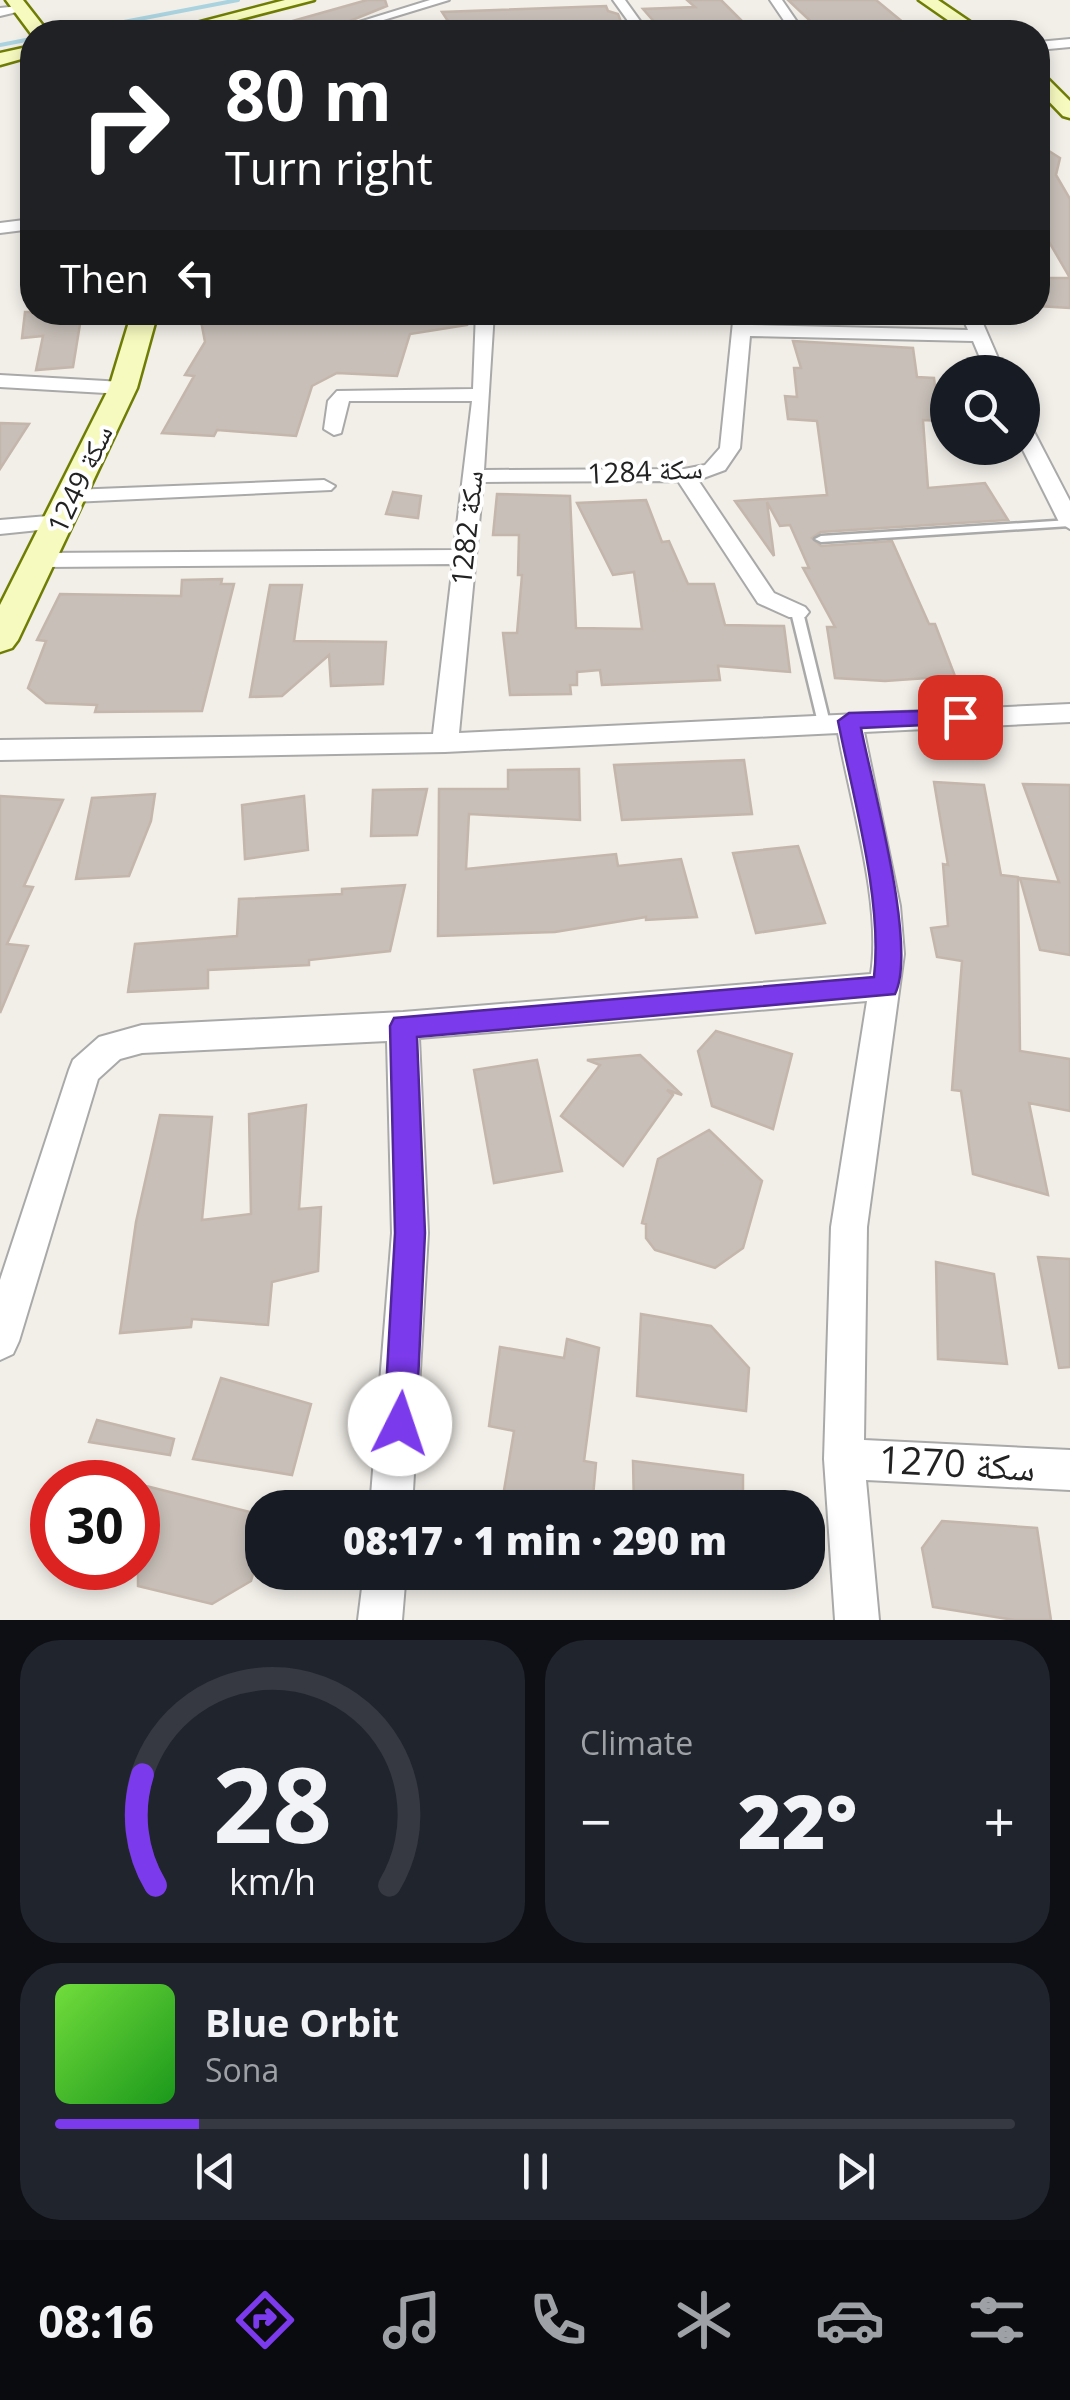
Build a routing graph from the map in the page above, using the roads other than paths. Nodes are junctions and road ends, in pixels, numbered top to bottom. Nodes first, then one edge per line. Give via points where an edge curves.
1 (306, 0) edge
2 (443, 0) edge
3 (916, 0) edge
4 (927, 0) edge
5 (222, 20) edge
6 (377, 20) edge
7 (947, 20) edge
8 (958, 20) edge
9 (1050, 92) edge
10 (1070, 112) edge
11 (140, 325) edge
12 (485, 325) edge
13 (743, 325) edge
14 (806, 325) edge
15 (972, 325) edge
16 (976, 336) junction
17 (986, 355) edge
18 (0, 381) edge
19 (123, 388) junction
20 (482, 394) junction
21 (334, 429) dead end
22 (1040, 463) edge
23 (684, 475) junction
24 (473, 476) junction
25 (324, 486) dead end
26 (66, 509) junction
27 (1070, 522) edge
28 (0, 527) edge
29 (821, 539) dead end
30 (464, 557) junction
31 (42, 560) junction
32 (797, 612) joint
33 (0, 640) edge
34 (1070, 714) edge
35 (837, 722) junction
36 (445, 743) junction
37 (0, 750) edge
38 (886, 986) junction
39 (404, 1026) junction
40 (0, 1341) edge
41 (844, 1459) junction
42 (1070, 1470) edge
43 (393, 1490) edge
44 (383, 1590) edge
45 (380, 1620) edge
46 (857, 1620) edge

1 - 5 street
2 - 6 street
3 - 7 street
4 - 8 street
9 - 10 street
11 - 19 street, سكة 1249
12 - 20 street, سكة 1282
13 - 23 street, سكة 1284 via 726,459 714,469
14 - 16 street
15 - 16 street
16 - 17 street
18 - 19 street
19 - 26 street, سكة 1249
20 - 21 street via 344,395
20 - 24 street, سكة 1282
22 - 27 street
23 - 24 street, سكة 1284
23 - 32 street via 766,598
24 - 30 street, سكة 1282
25 - 26 street
26 - 28 street
26 - 31 street, سكة 1249
27 - 29 lane
30 - 31 street
30 - 36 street, سكة 1282
31 - 33 street, سكة 1249
32 - 35 lane
34 - 35 street
35 - 36 street
35 - 38 street via 885,906
36 - 37 street
38 - 39 street
38 - 41 street via 848,1227
39 - 40 street via 142,1038 110,1047 85,1070 70,1108
39 - 43 street via 410,1233
41 - 42 street, سكة 1270
41 - 46 street
44 - 45 street

